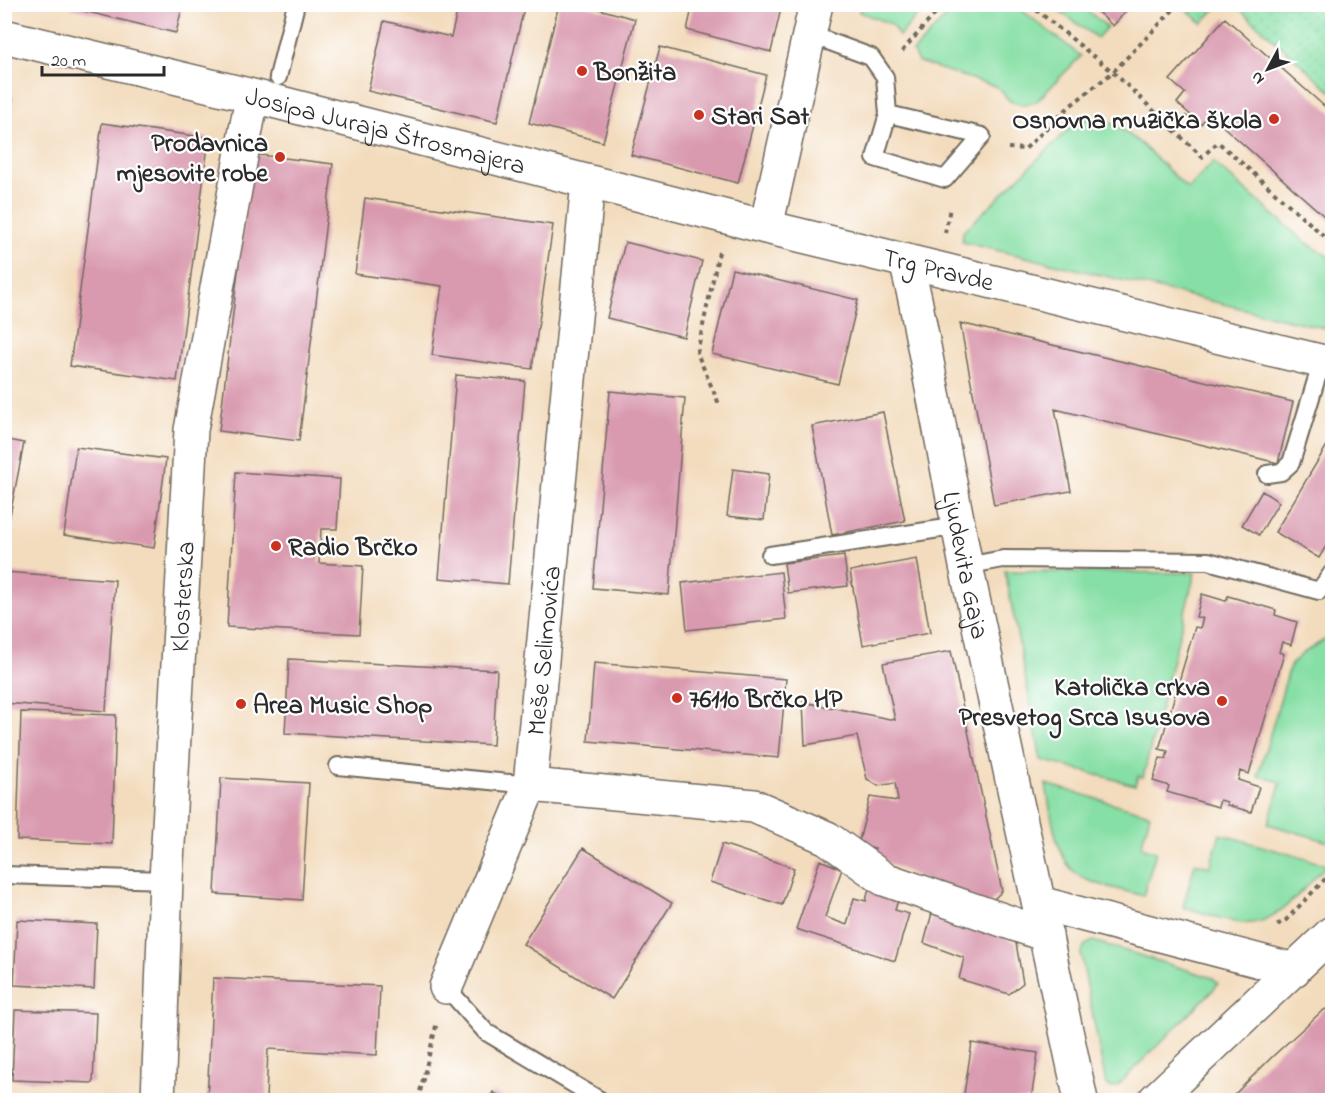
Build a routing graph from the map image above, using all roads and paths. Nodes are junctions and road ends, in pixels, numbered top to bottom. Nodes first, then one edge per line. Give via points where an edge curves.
1 (296, 4) edge
2 (944, 4) edge
3 (1029, 4) edge
4 (1179, 4) edge
5 (812, 19) edge
6 (4, 36) edge
7 (899, 54) dead end
8 (1113, 72) junction
9 (278, 77) dead end
10 (252, 97) junction
11 (888, 114) junction
12 (1189, 114) dead end
13 (1174, 130) junction
14 (1004, 147) dead end
15 (588, 182) junction
16 (951, 204) dead end
17 (766, 227) junction
18 (942, 243) dead end
19 (1332, 243) edge
20 (719, 252) dead end
21 (906, 261) junction
22 (1327, 362) edge
23 (719, 404) dead end
24 (1267, 474) dead end
25 (959, 526) junction
26 (770, 555) dead end
27 (966, 566) junction
28 (1332, 573) edge
29 (338, 766) dead end
30 (530, 785) junction
31 (1332, 872) edge
32 (4, 875) edge
33 (166, 880) junction
34 (1039, 903) junction
35 (1276, 926) dead end
36 (1332, 933) edge
37 (1046, 936) junction
38 (1294, 970) junction
39 (446, 987) junction
40 (159, 1101) edge
41 (418, 1101) edge
42 (600, 1101) edge
43 (1081, 1101) edge
44 (1155, 1101) edge

1 - 9 lane
2 - 7 path
3 - 8 path
4 - 8 path
5 - 11 lane via 871,57 885,77
5 - 17 street
6 - 10 street, Josipa Juraja Štrosmajera
8 - 13 path
8 - 14 path via 1025,149
10 - 15 street, Josipa Juraja Štrosmajera
10 - 33 street, Klosterska via 191,430
11 - 11 lane via 875,158 945,179 982,136
12 - 13 path
13 - 19 path via 1202,157 1218,142
15 - 17 street, Josipa Juraja Štrosmajera
15 - 30 street, Meše Selimovića
16 - 18 path
17 - 21 street, Trg Pravde
20 - 23 path via 697,352
21 - 22 street, Trg Pravde
21 - 25 street, Ljudevita Gaja
22 - 24 lane via 1291,463 1281,472
25 - 26 lane
25 - 27 street, Ljudevita Gaja
27 - 28 lane via 1003,559 1208,561 1319,591
27 - 34 street, Ljudevita Gaja
29 - 30 lane
30 - 37 street via 754,806 827,838 884,879
30 - 39 street, Meše Selimovića
31 - 35 path
32 - 33 lane
33 - 40 street, Klosterska
34 - 37 street, Ljudevita Gaja
34 - 38 street
36 - 38 street
37 - 43 street, Ljudevita Gaja
38 - 44 street
39 - 41 path
39 - 42 lane via 486,1032

